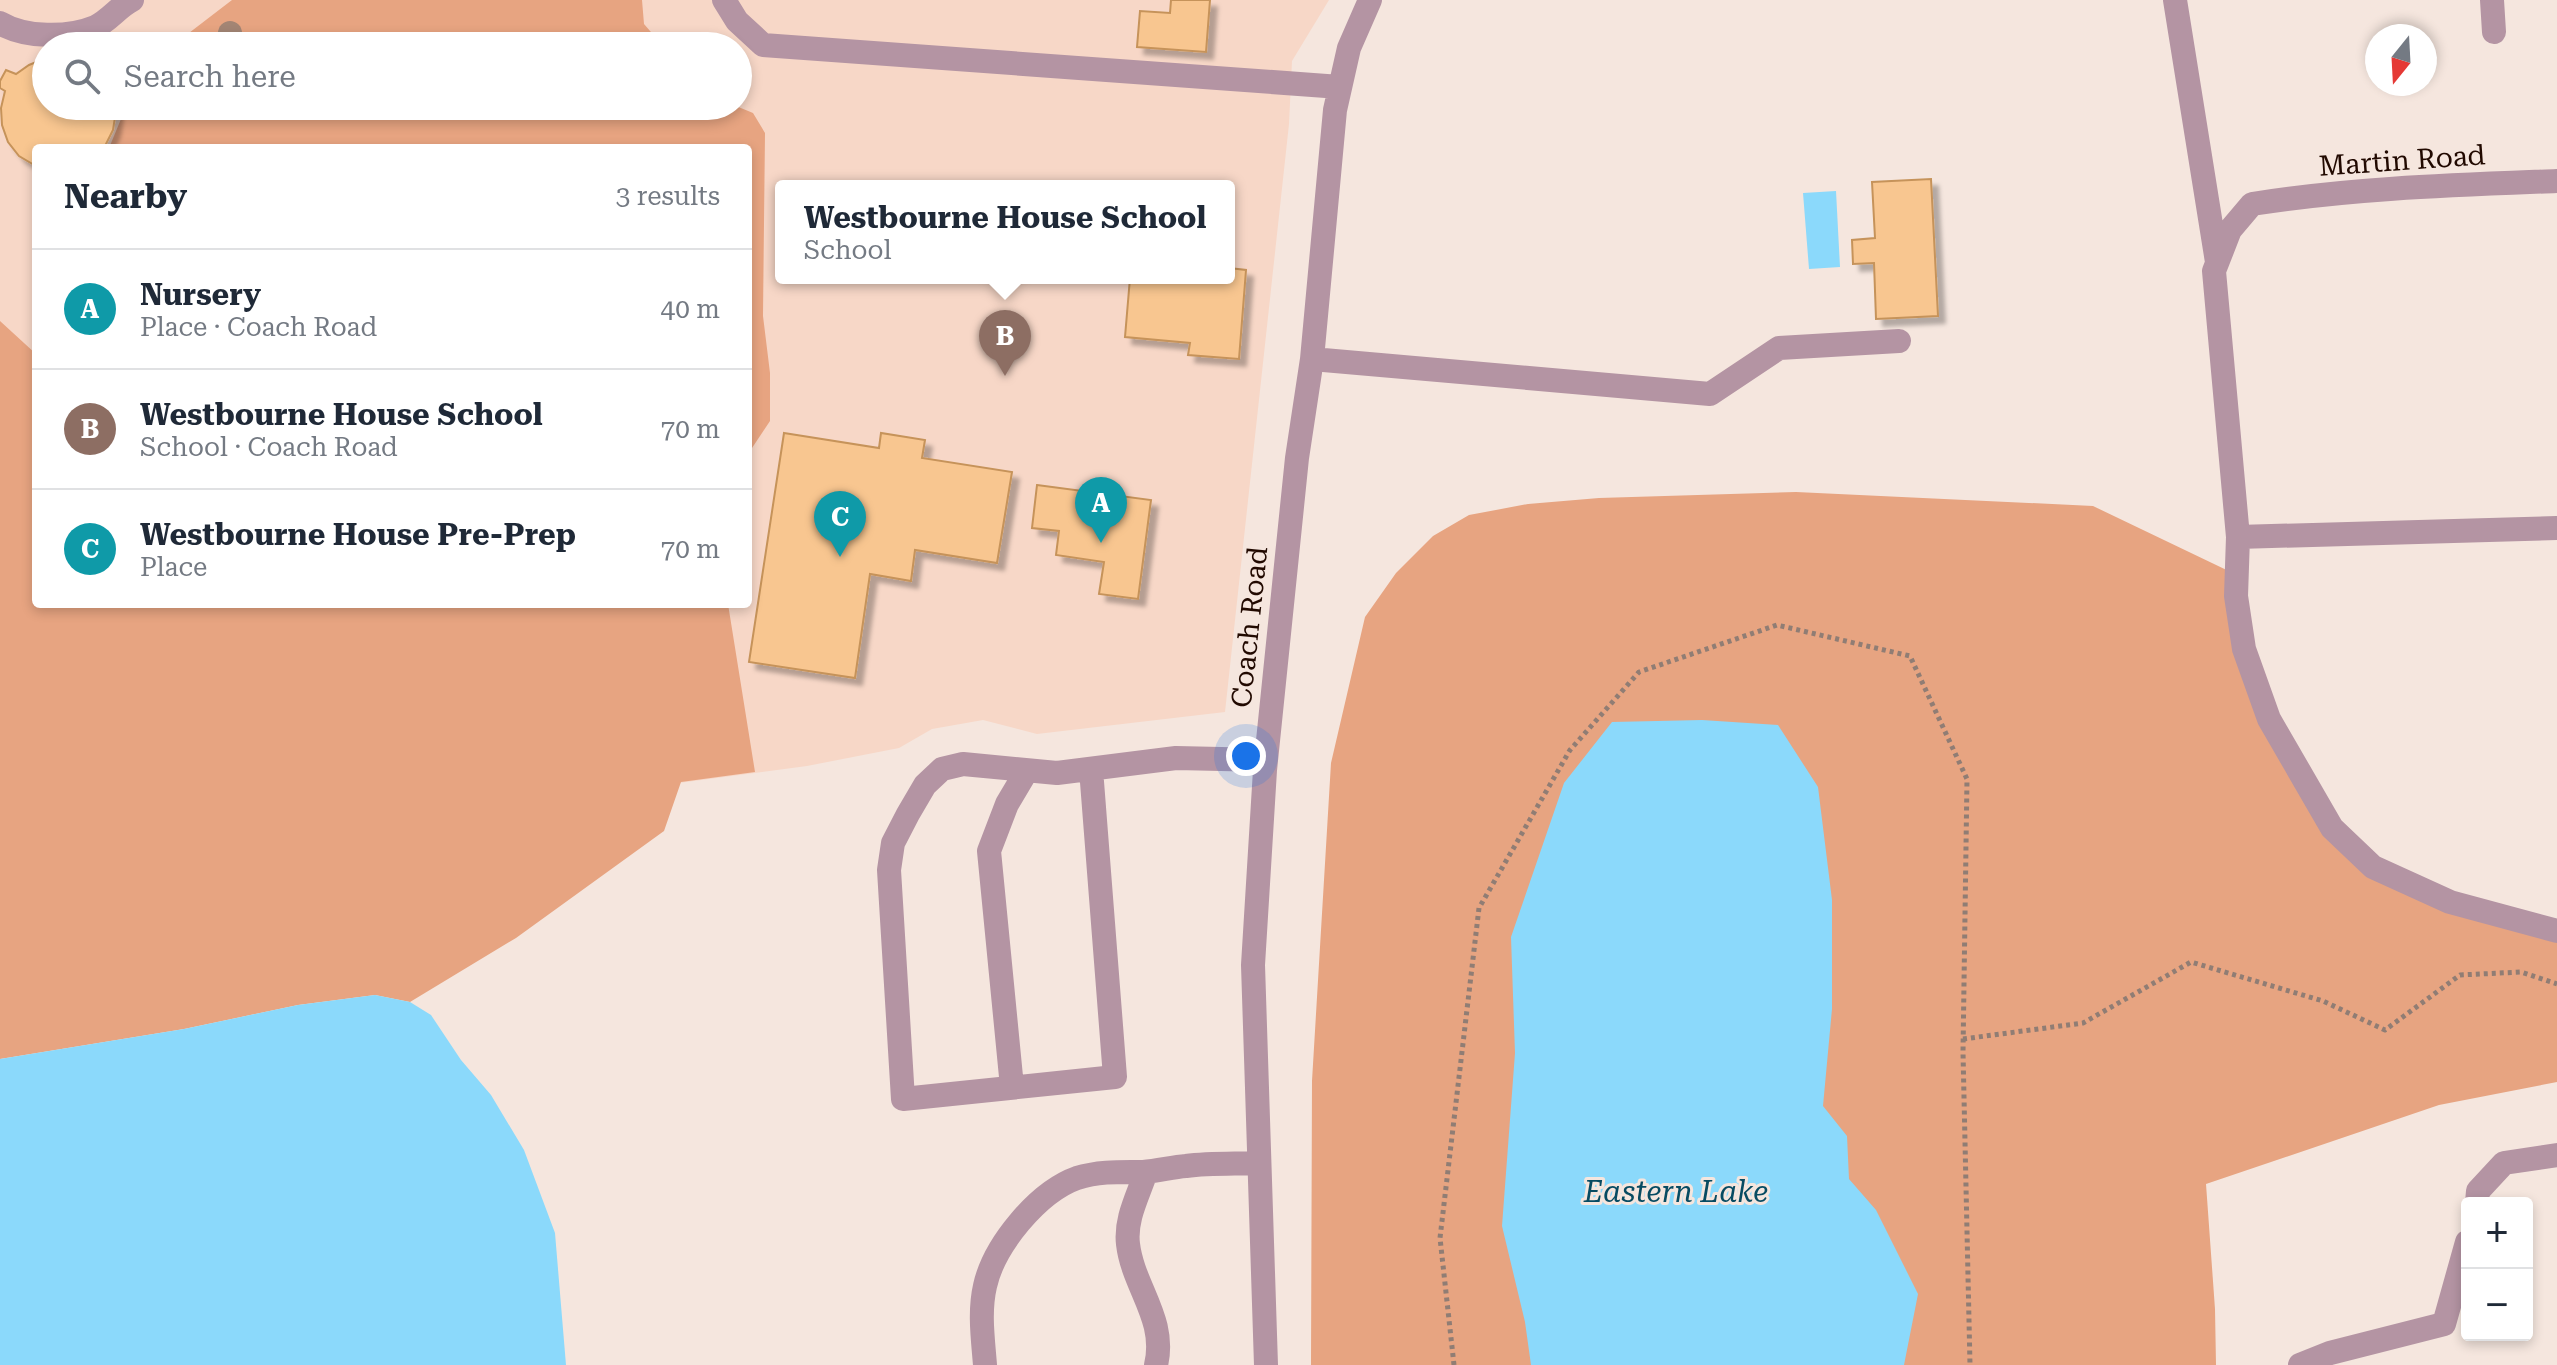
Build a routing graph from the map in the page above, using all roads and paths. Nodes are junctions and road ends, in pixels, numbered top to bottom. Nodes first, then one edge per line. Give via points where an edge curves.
1 (132, 0) edge
2 (724, 0) edge
3 (1370, 0) edge
4 (2175, 0) edge
5 (2492, 0) edge
6 (0, 23) edge
7 (749, 32) edge
8 (2494, 32) dead end
9 (752, 35) edge
10 (1340, 87) junction
11 (2557, 181) edge
12 (2217, 263) junction
13 (1899, 341) dead end
14 (1312, 359) junction
15 (2557, 528) edge
16 (2238, 537) junction
17 (1266, 760) junction
18 (1091, 769) junction
19 (1026, 772) junction
20 (2557, 931) edge
21 (2557, 984) edge
22 (1963, 1039) junction
23 (1012, 1087) junction
24 (2557, 1155) edge
25 (1259, 1163) junction
26 (1146, 1172) junction
27 (2478, 1197) edge
28 (2461, 1263) edge
29 (985, 1365) edge
30 (1156, 1365) edge
31 (1266, 1365) edge
32 (1454, 1365) edge
33 (1970, 1365) edge
34 (2300, 1365) edge

1 - 6 street via 96,27 71,32 22,32
2 - 7 street
3 - 10 street, Coach Road via 1349,48
4 - 12 street
5 - 8 street
9 - 10 street via 763,45
10 - 14 street, Coach Road
11 - 12 street, Martin Road via 2405,188 2252,204 2230,230
12 - 16 street
13 - 14 street via 1779,348 1710,394
14 - 17 street, Coach Road
15 - 16 street
16 - 20 street via 2236,596 2244,649 2269,719 2332,828 2373,867 2450,902
17 - 18 street via 1176,758
17 - 25 street, Coach Road via 1253,965
18 - 19 street
18 - 23 street via 1115,1077
19 - 23 street via 989,851
19 - 23 street via 963,764 942,769 908,814 893,843 889,870 903,1099
21 - 22 path via 2521,972 2460,975 2385,1030 2323,1001 2191,962 2083,1023
22 - 32 path via 1967,779 1910,656 1777,625 1639,672 1570,750 1479,908 1440,1238
22 - 33 path
24 - 27 street via 2504,1163
25 - 26 street
25 - 31 street, Coach Road
26 - 29 street via 1114,1171 1076,1179 1047,1194 1025,1216 985,1283
26 - 30 street via 1128,1220 1128,1246 1158,1331
28 - 34 street via 2444,1324

